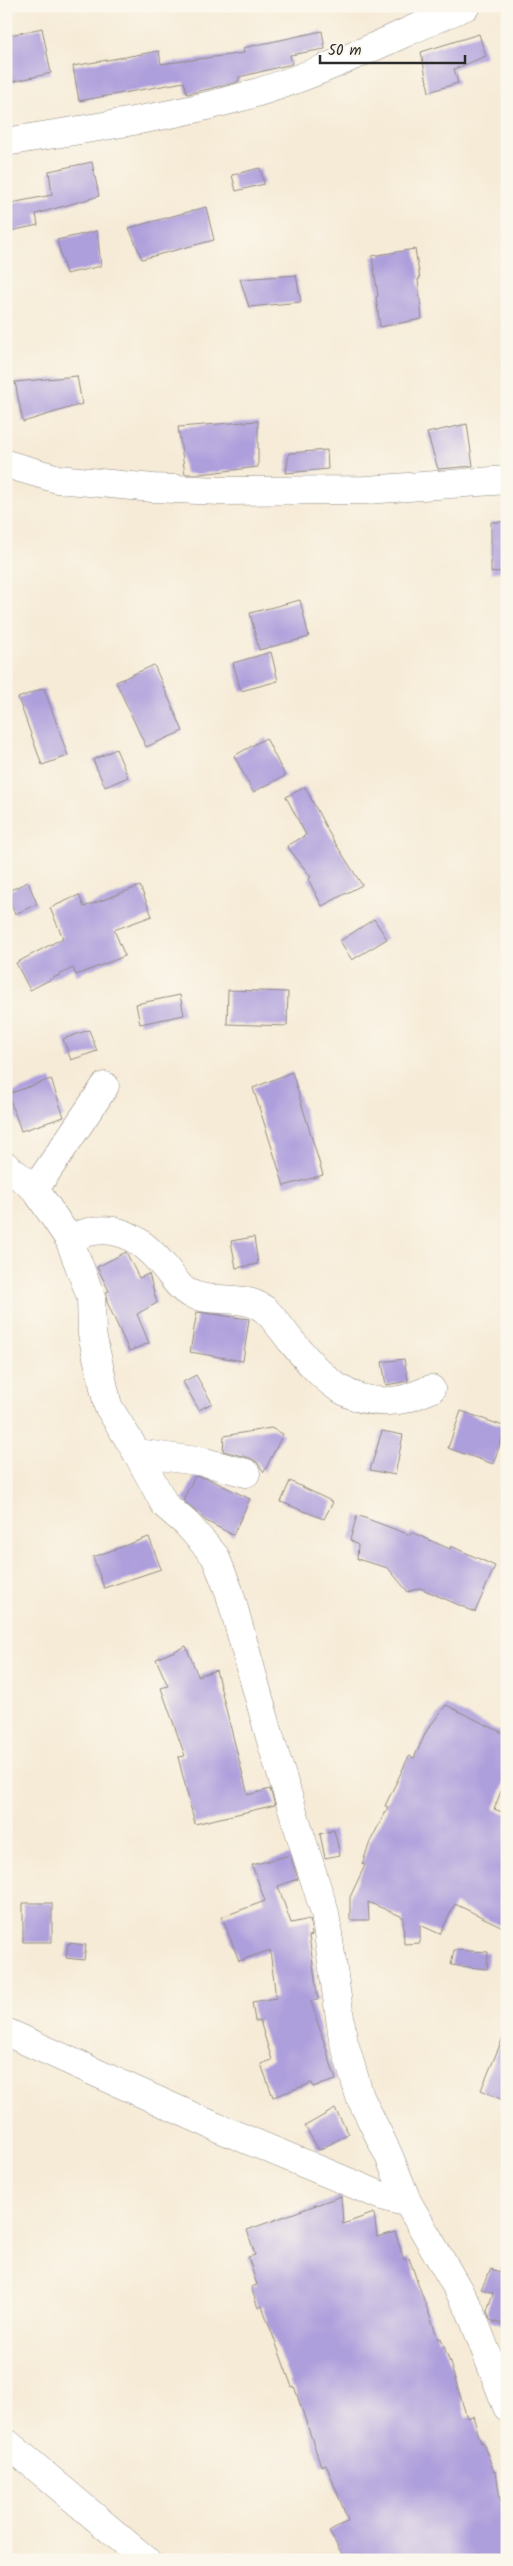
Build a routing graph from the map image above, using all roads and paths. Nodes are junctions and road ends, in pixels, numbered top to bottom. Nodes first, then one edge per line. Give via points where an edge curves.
1 (466, 6) edge
2 (6, 142) edge
3 (6, 464) edge
4 (507, 480) edge
5 (105, 1086) dead end
6 (6, 1166) edge
7 (35, 1189) junction
8 (69, 1240) junction
9 (430, 1389) dead end
10 (137, 1453) junction
11 (246, 1474) dead end
12 (6, 2032) edge
13 (408, 2203) junction
14 (507, 2407) edge
15 (6, 2442) edge
16 (146, 2560) edge

1 - 2 street via 317,72 238,98
3 - 4 street via 58,479 220,491 384,489
5 - 7 street
6 - 7 street
7 - 8 street
8 - 9 street via 86,1231 126,1234 145,1245 185,1292 211,1299 248,1302 264,1310 325,1378 350,1396 377,1401 399,1400
8 - 10 street via 91,1297 92,1334 108,1406
10 - 11 street via 205,1462
10 - 13 street via 164,1505 187,1524 215,1556 229,1590 273,1748 325,1913 343,2039 360,2097
12 - 13 street via 214,2126 382,2196
13 - 14 street via 470,2310
15 - 16 street

